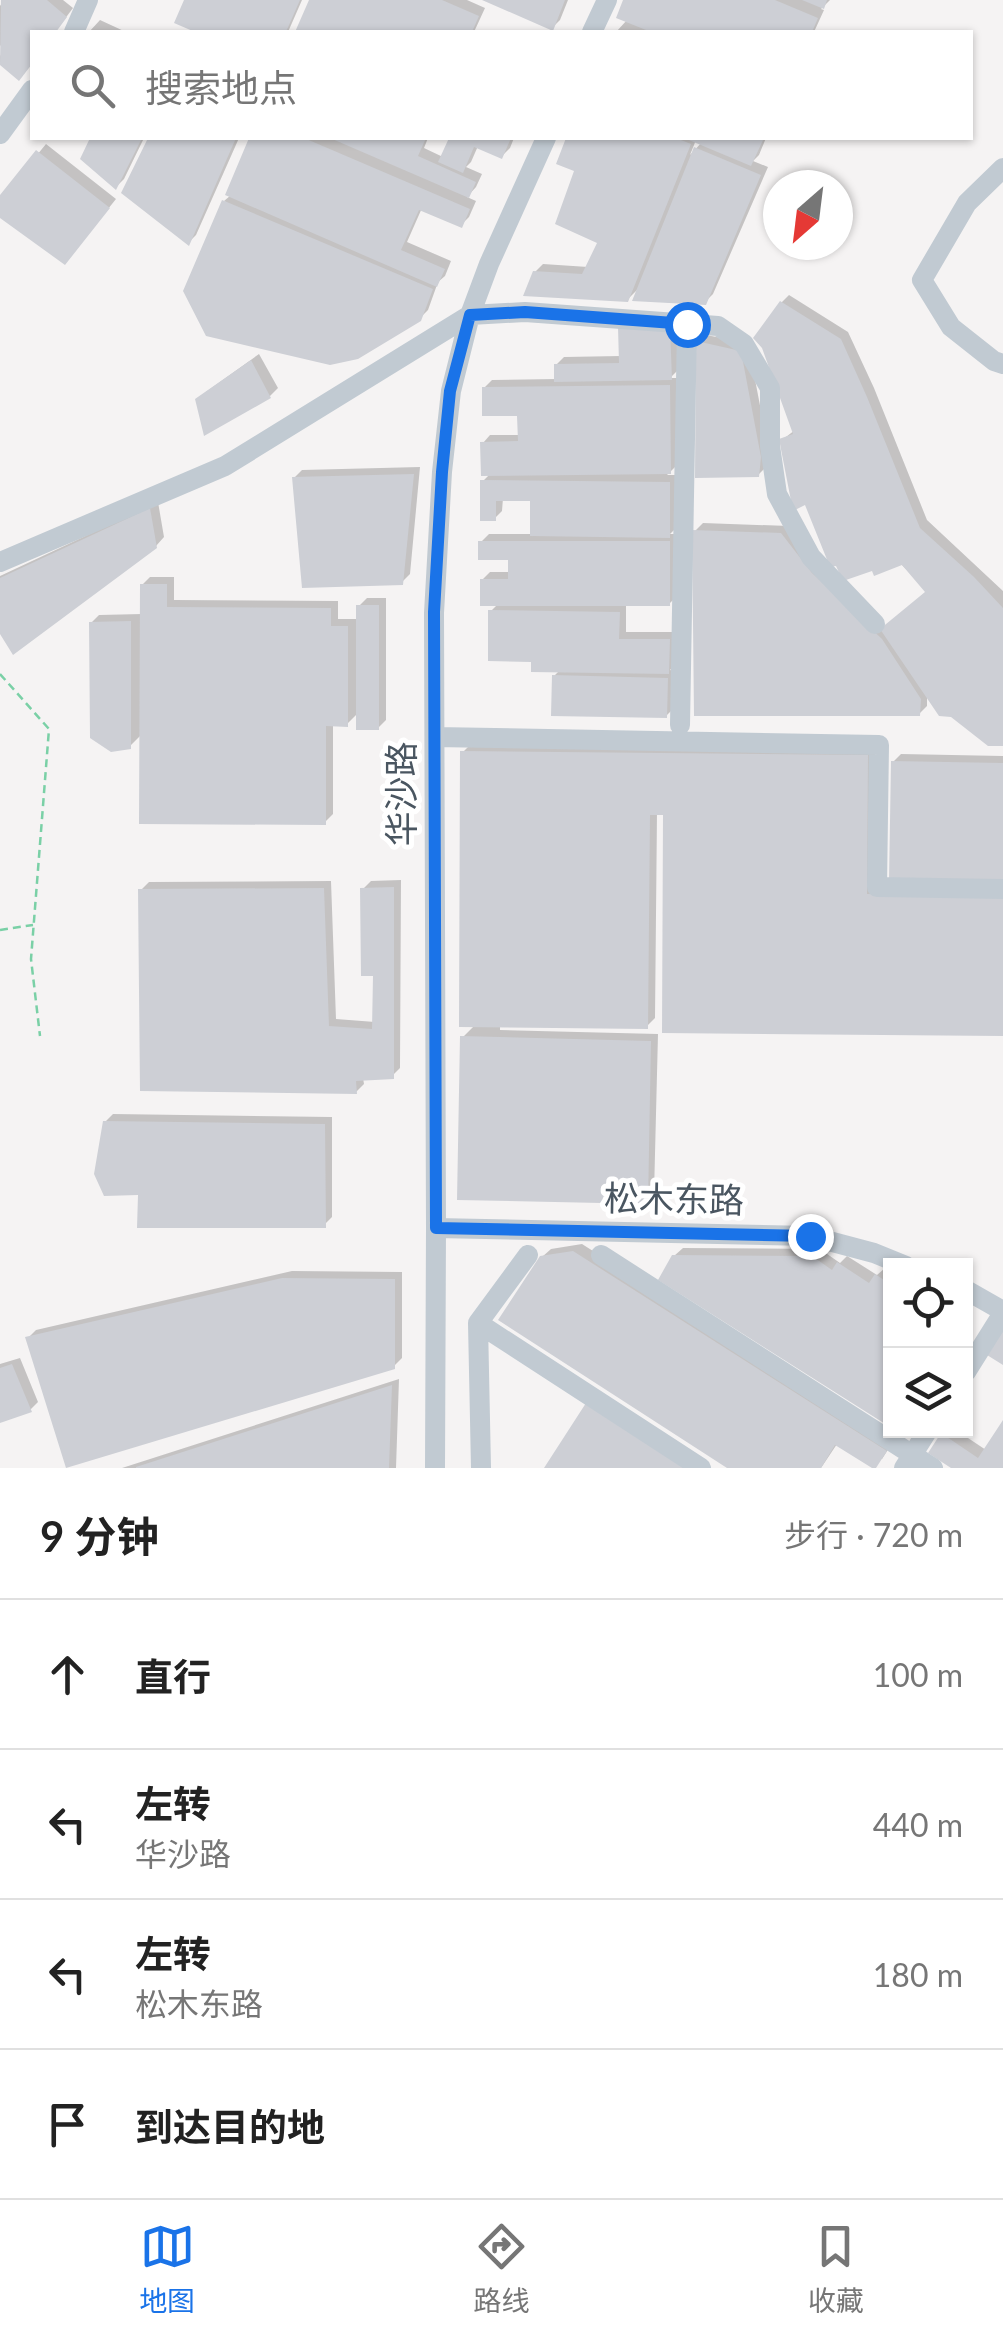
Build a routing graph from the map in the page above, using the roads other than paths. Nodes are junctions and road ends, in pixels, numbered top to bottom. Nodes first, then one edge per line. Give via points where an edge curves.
1 (88, 0) edge
2 (607, 0) edge
3 (75, 30) edge
4 (593, 30) edge
5 (30, 93) edge
6 (0, 134) edge
7 (545, 140) edge
8 (1003, 168) edge
9 (470, 315) junction
10 (687, 324) junction
11 (1003, 364) edge
12 (0, 562) edge
13 (875, 624) dead end
14 (680, 726) dead end
15 (435, 737) junction
16 (1003, 889) edge
17 (436, 1228) junction
18 (528, 1255) dead end
19 (601, 1255) dead end
20 (886, 1258) edge
21 (973, 1294) edge
22 (1003, 1312) edge
23 (478, 1323) junction
24 (973, 1361) edge
25 (923, 1438) edge
26 (909, 1462) edge
27 (434, 1468) edge
28 (481, 1468) edge
29 (701, 1468) edge
30 (933, 1468) edge

1 - 3 street
2 - 4 street
5 - 6 street
7 - 9 street, 华沙路
8 - 11 street via 967,203 922,280 950,327
9 - 10 street via 525,312
9 - 12 street via 225,466
9 - 15 street, 华沙路 via 450,391 442,472
10 - 13 street via 718,326 744,344 770,388 777,494 811,557
10 - 14 street
15 - 16 street via 880,745 877,888
15 - 17 street, 华沙路
17 - 20 street, 松木东路 via 810,1236
17 - 27 street, 华沙路
18 - 23 street
19 - 26 street
21 - 22 street
22 - 24 street
23 - 28 street
23 - 29 street
25 - 26 street
26 - 30 street

